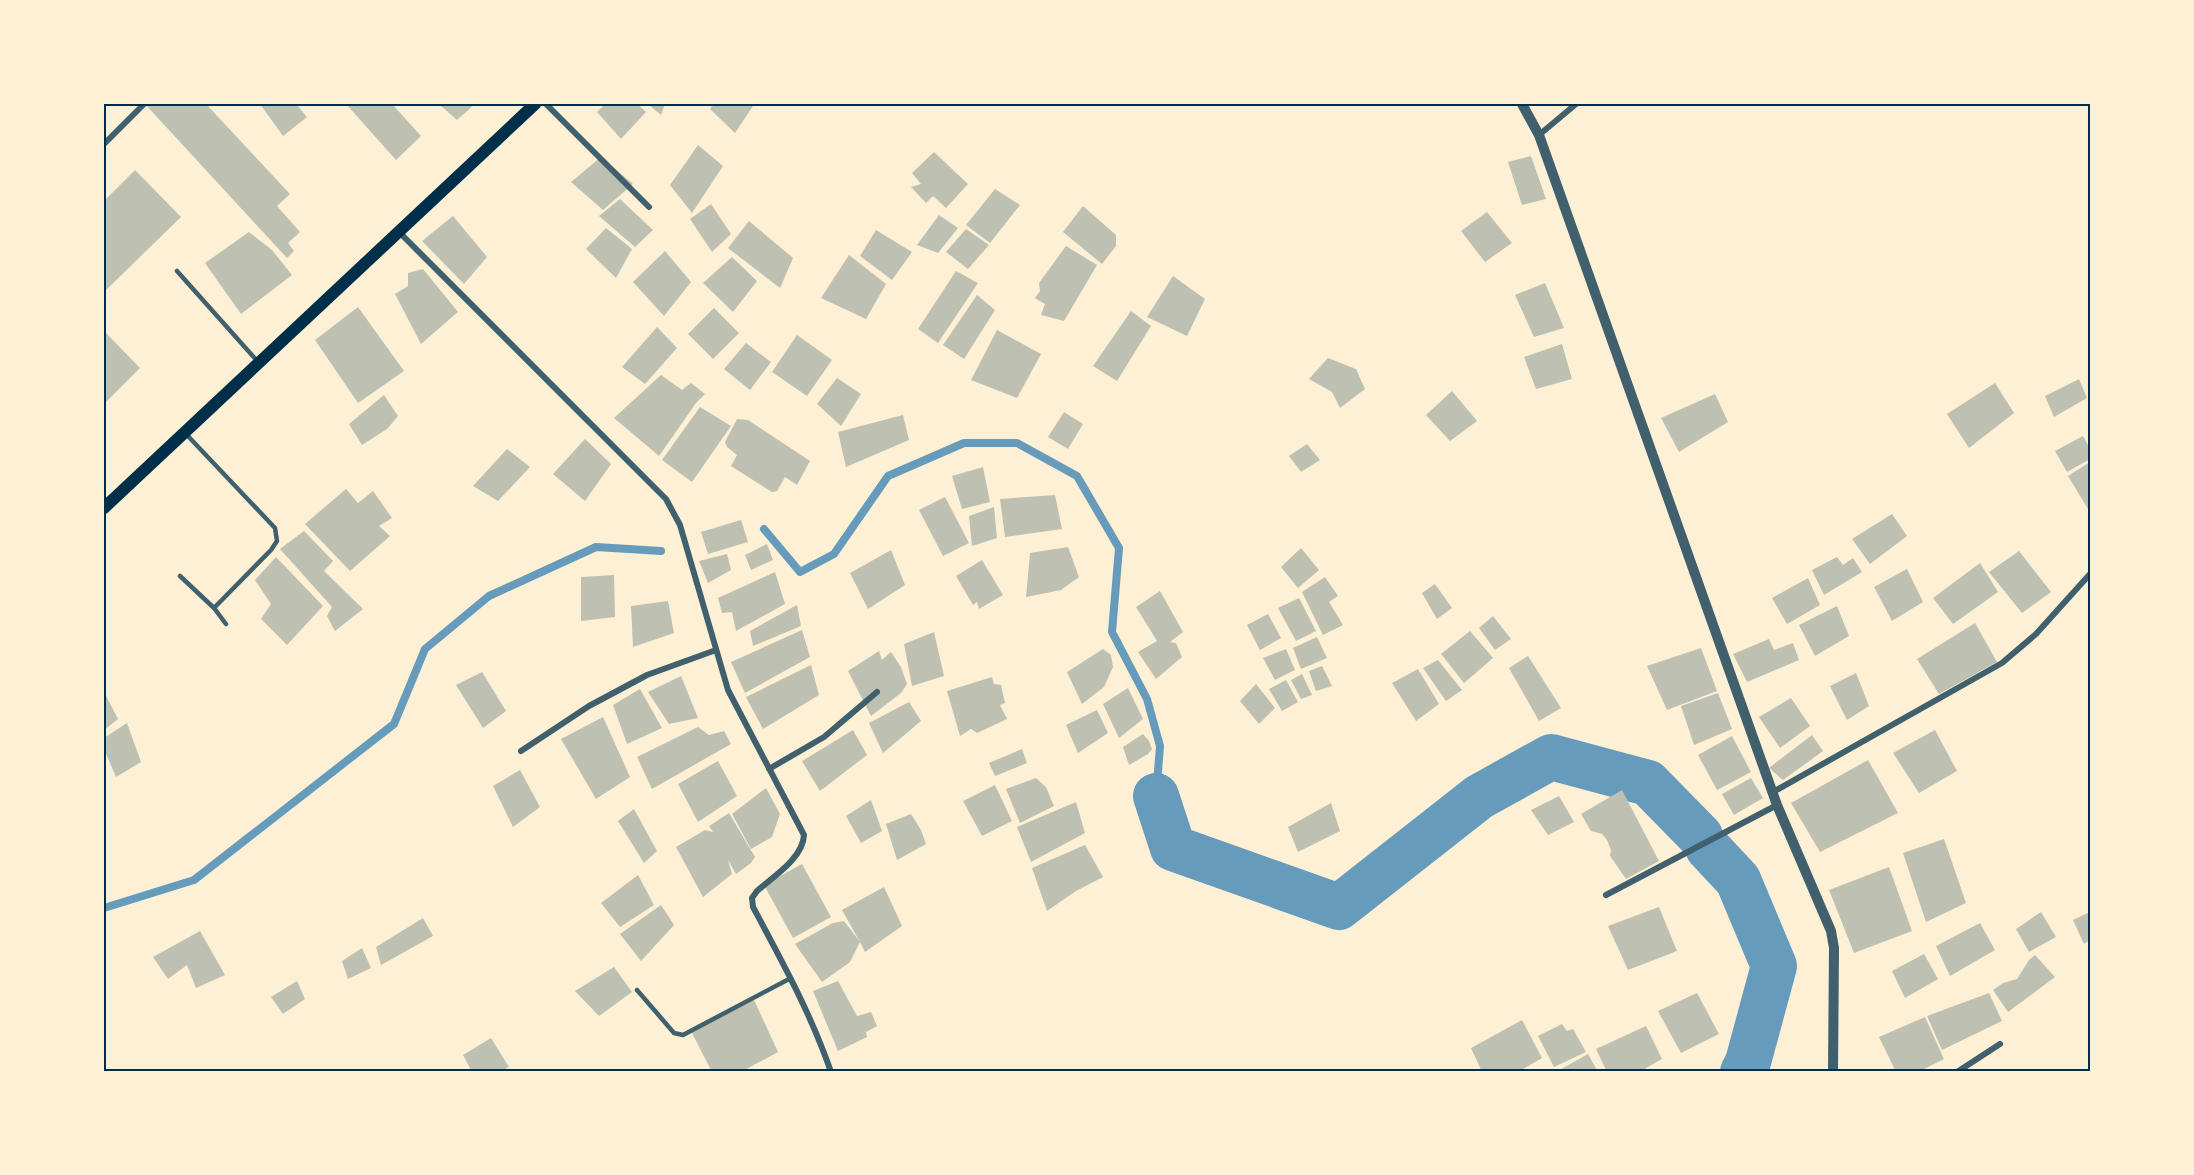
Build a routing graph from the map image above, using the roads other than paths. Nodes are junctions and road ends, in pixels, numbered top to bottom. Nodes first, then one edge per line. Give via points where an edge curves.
1 (144, 104) edge
2 (535, 104) edge
3 (546, 104) edge
4 (1522, 104) edge
5 (1576, 104) edge
6 (1539, 135) junction
7 (104, 144) edge
8 (649, 207) dead end
9 (399, 231) junction
10 (177, 271) dead end
11 (259, 363) junction
12 (184, 432) junction
13 (104, 506) edge
14 (2091, 574) edge
15 (180, 576) dead end
16 (214, 608) junction
17 (226, 624) dead end
18 (716, 650) junction
19 (877, 692) dead end
20 (521, 751) dead end
21 (769, 769) junction
22 (1773, 792) junction
23 (1777, 805) junction
24 (1606, 895) dead end
25 (791, 978) junction
26 (637, 990) dead end
27 (2000, 1044) dead end
28 (831, 1071) edge
29 (1833, 1071) edge
30 (1957, 1071) edge

1 - 7 street
2 - 9 main road
3 - 8 street
4 - 6 street
5 - 6 street
6 - 22 street
9 - 11 main road
9 - 18 street via 666,499 680,525
10 - 11 lane
11 - 12 main road
12 - 13 main road
12 - 16 lane via 275,528 277,540 271,550
14 - 22 street via 2036,634 2002,663
15 - 16 lane
16 - 17 lane
18 - 20 street via 647,675 589,706
18 - 21 street via 728,690
19 - 21 street via 825,738
21 - 25 street via 804,835 803,844 752,898 753,907
22 - 23 street
23 - 24 street
23 - 29 street via 1831,931
25 - 26 lane via 684,1035 674,1033
25 - 28 street
27 - 30 street

